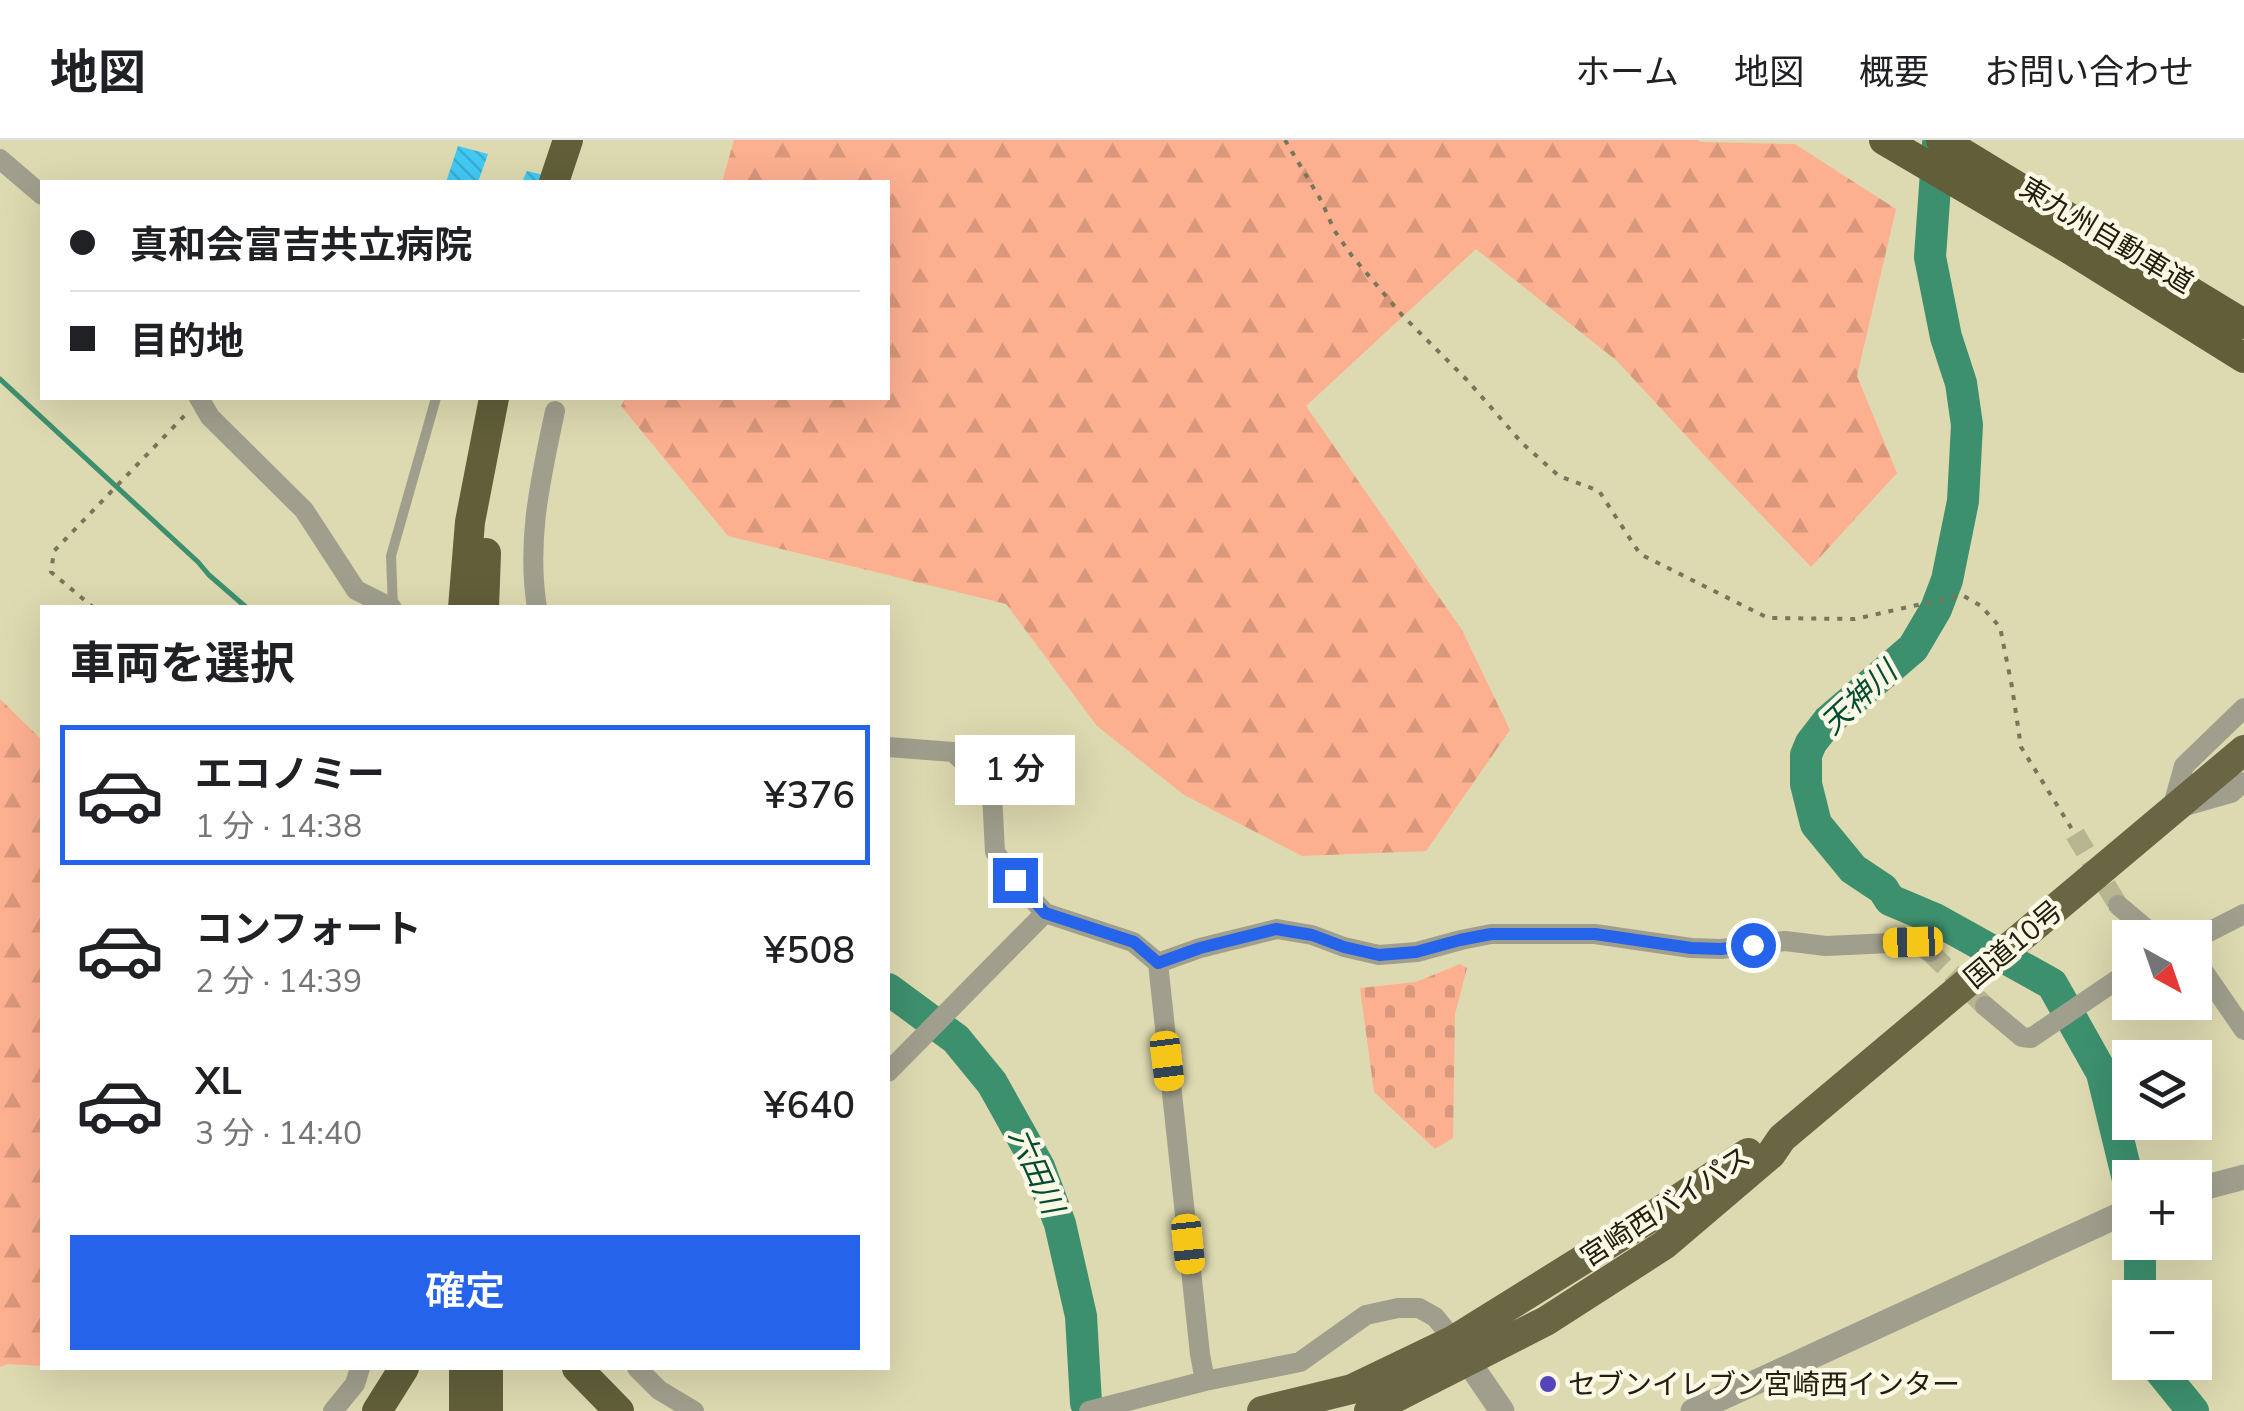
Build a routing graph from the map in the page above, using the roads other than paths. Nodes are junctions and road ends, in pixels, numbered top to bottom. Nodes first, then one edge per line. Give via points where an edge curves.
1 (568, 140) edge
2 (588, 140) edge
3 (1884, 140) edge
4 (1942, 140) edge
5 (0, 159) edge
6 (555, 180) edge
7 (577, 180) edge
8 (40, 193) edge
9 (2244, 324) edge
10 (2244, 358) edge
11 (200, 400) edge
12 (435, 400) edge
13 (494, 400) edge
14 (513, 400) edge
15 (554, 412) dead end
16 (386, 605) edge
17 (392, 605) edge
18 (462, 605) edge
19 (484, 605) edge
20 (537, 605) edge
21 (2244, 708) edge
22 (890, 747) edge
23 (2244, 750) edge
24 (2244, 782) edge
25 (2172, 810) junction
26 (2118, 905) tunnel mouth
27 (1045, 913) junction
28 (2244, 914) edge
29 (2135, 920) edge
30 (2212, 930) edge
31 (1930, 952) tunnel mouth
32 (1158, 963) junction
33 (2112, 982) edge
34 (2212, 984) edge
35 (1986, 1006) tunnel mouth
36 (2244, 1030) edge
37 (890, 1070) edge
38 (1782, 1138) joint
39 (2244, 1177) edge
40 (2212, 1185) edge
41 (2112, 1219) edge
42 (1462, 1351) junction
43 (359, 1370) edge
44 (403, 1370) edge
45 (464, 1370) edge
46 (488, 1370) edge
47 (579, 1370) edge
48 (640, 1370) edge
49 (1205, 1381) junction
50 (334, 1411) edge
51 (377, 1411) edge
52 (464, 1411) edge
53 (488, 1411) edge
54 (619, 1411) edge
55 (694, 1411) edge
56 (1089, 1411) edge
57 (1262, 1411) edge
58 (1369, 1411) edge
59 (1502, 1411) edge
60 (1693, 1411) edge

1 - 6 highway
2 - 7 highway
3 - 10 highway, 東九州自動車道
4 - 9 highway, 東九州自動車道
5 - 8 street
11 - 16 street via 304,510 356,590
12 - 17 lane via 391,556
13 - 18 highway
14 - 19 highway via 489,514
15 - 20 street via 534,514
21 - 25 street via 2184,766
22 - 27 street via 953,752 974,771 992,794 995,852
23 - 25 highway, 国道10号
24 - 25 street via 2231,793
25 - 38 highway, 国道10号
26 - 29 street
27 - 32 street via 1134,942
27 - 37 street
28 - 30 street
31 - 32 street via 1913,942 1721,949 1595,934 1491,934 1379,955 1276,929
32 - 49 street
33 - 35 street via 2031,1038
34 - 36 street
38 - 42 highway, 宮崎西バイパス via 1664,1245 1546,1321
39 - 40 street
41 - 60 street
42 - 49 street via 1434,1316 1398,1308 1366,1315 1300,1362
42 - 57 highway, 宮崎西バイパス
42 - 58 highway, 宮崎西バイパス
42 - 59 street
43 - 50 street
44 - 51 highway
45 - 52 highway
46 - 53 highway
47 - 54 highway
48 - 55 street
49 - 56 street

